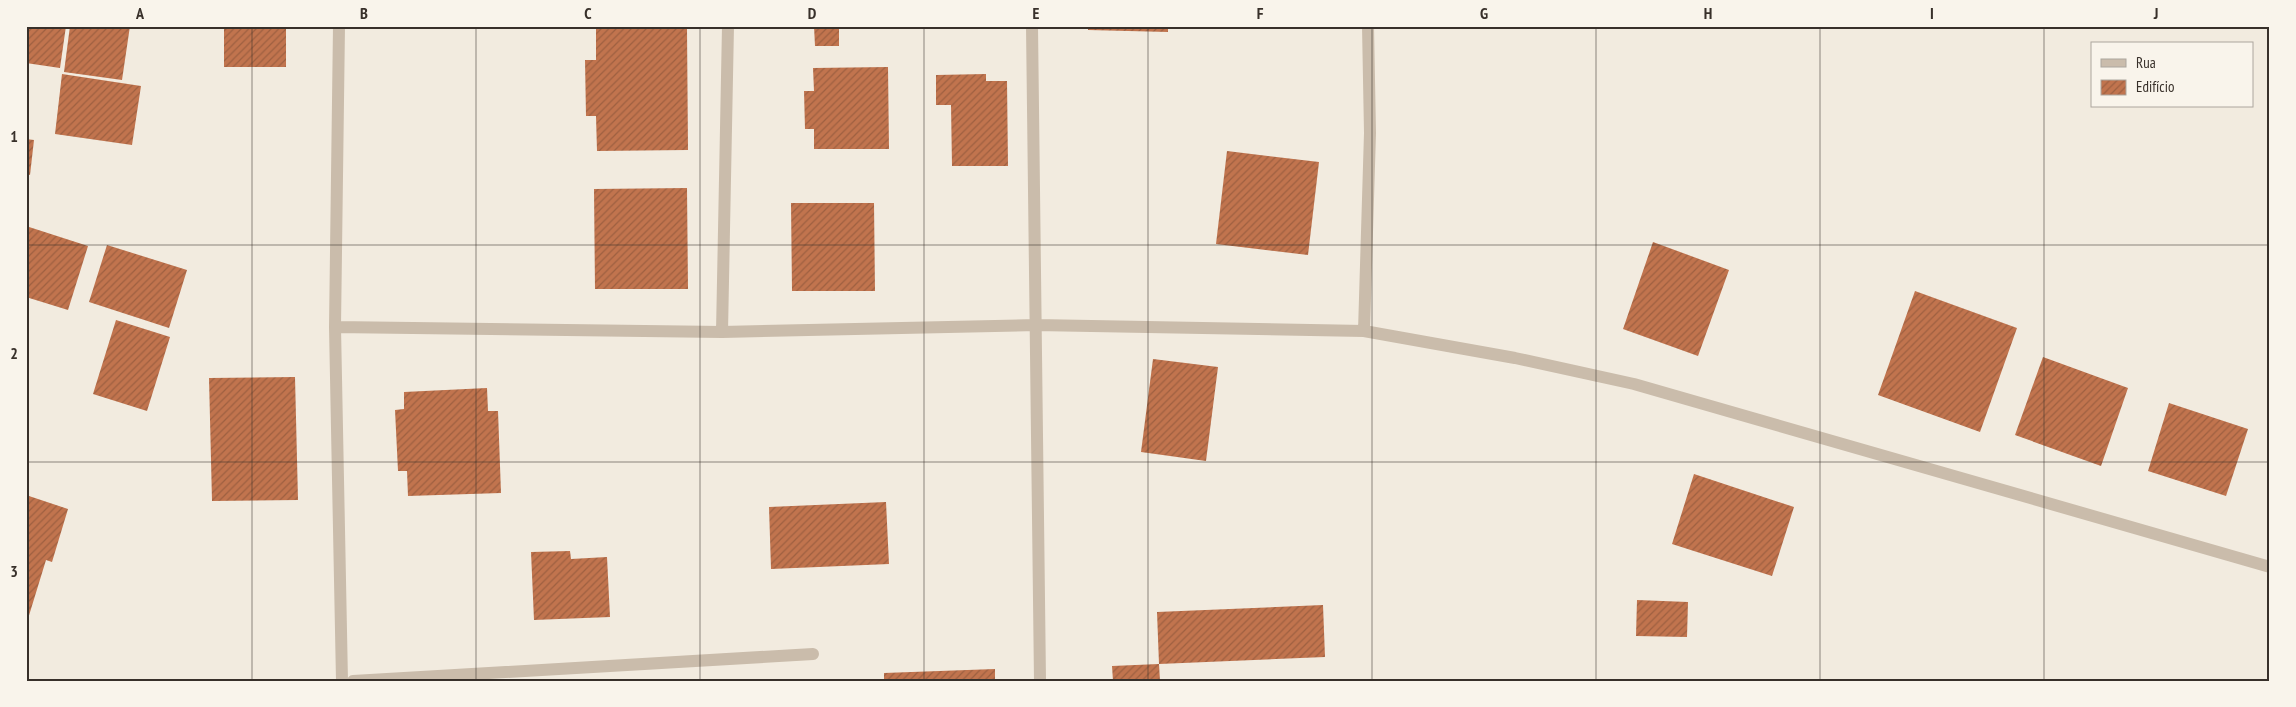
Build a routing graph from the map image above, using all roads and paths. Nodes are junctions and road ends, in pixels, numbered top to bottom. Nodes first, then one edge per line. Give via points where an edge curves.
1 (339, 26) edge
2 (728, 26) edge
3 (1032, 26) edge
4 (1368, 26) edge
5 (1036, 325) junction
6 (335, 327) junction
7 (1364, 331) junction
8 (722, 332) junction
9 (2270, 567) edge
10 (813, 654) dead end
11 (342, 681) edge
12 (353, 681) edge
13 (1040, 681) edge

1 - 6 street
2 - 8 street
3 - 5 street
4 - 7 street via 1370,133
5 - 7 street
5 - 8 street
5 - 13 street
6 - 8 street
6 - 11 street
7 - 9 street via 1515,358 1634,384
10 - 12 street

